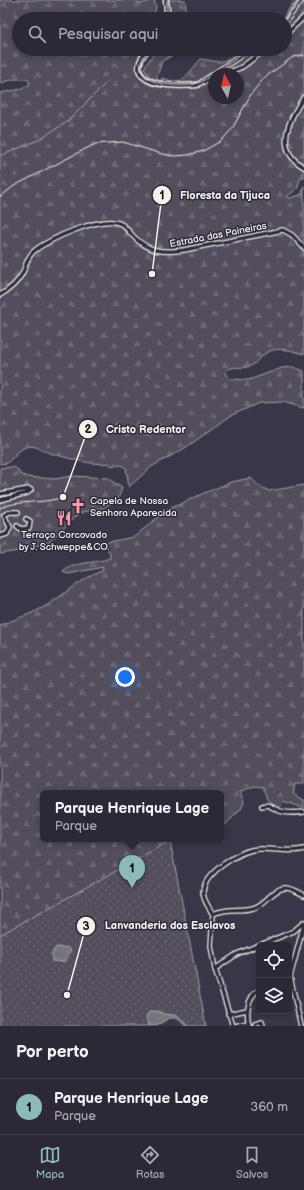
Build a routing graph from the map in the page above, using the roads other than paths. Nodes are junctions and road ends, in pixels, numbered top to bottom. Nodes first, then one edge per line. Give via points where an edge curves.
1 (166, 0) edge
2 (302, 0) edge
3 (167, 12) edge
4 (292, 13) edge
5 (304, 17) edge
6 (292, 28) edge
7 (143, 56) edge
8 (240, 56) edge
9 (257, 56) edge
10 (240, 68) edge
11 (208, 80) edge
12 (197, 85) junction
13 (304, 97) edge
14 (304, 167) edge
15 (304, 248) edge
16 (0, 295) edge
17 (0, 494) edge
18 (0, 500) edge
19 (18, 512) dead end
20 (26, 519) dead end
21 (17, 526) dead end
22 (0, 536) edge
23 (262, 806) dead end
24 (304, 812) edge
25 (304, 849) edge
26 (304, 895) edge
27 (213, 914) junction
28 (304, 923) edge
29 (294, 931) junction
30 (302, 934) junction
31 (266, 942) edge
32 (256, 946) edge
33 (292, 967) edge
34 (215, 969) junction
35 (289, 978) edge
36 (256, 993) edge
37 (247, 1010) junction
38 (228, 1014) junction
39 (255, 1024) dead end
40 (248, 1025) edge
41 (234, 1026) edge
42 (263, 1026) edge
43 (301, 1026) edge

1 - 3 street
2 - 4 street
5 - 6 street
7 - 12 street via 139,67 145,79 174,86
8 - 12 street
9 - 10 street
11 - 12 street
13 - 14 street via 286,132 290,156
15 - 16 street, Estrada das Paineiras via 292,235 283,230 168,253 141,244 120,224 108,221 95,222 34,251 15,284
17 - 18 street via 31,490
19 - 22 street via 4,515 10,527 7,534
20 - 21 street via 30,521 29,528 21,529
23 - 24 street via 270,805 280,811 293,813
25 - 27 street via 258,849 236,855 208,880 203,888 205,901
26 - 27 street via 286,887 279,889 253,908 225,909
27 - 34 street via 211,946
28 - 29 street
28 - 30 street
29 - 30 street
29 - 31 street
30 - 33 street
32 - 34 street via 237,954
34 - 38 street
35 - 43 street
36 - 37 street via 251,997
37 - 38 street
37 - 40 street
38 - 41 street
39 - 42 street via 262,1022
40 - 41 street

